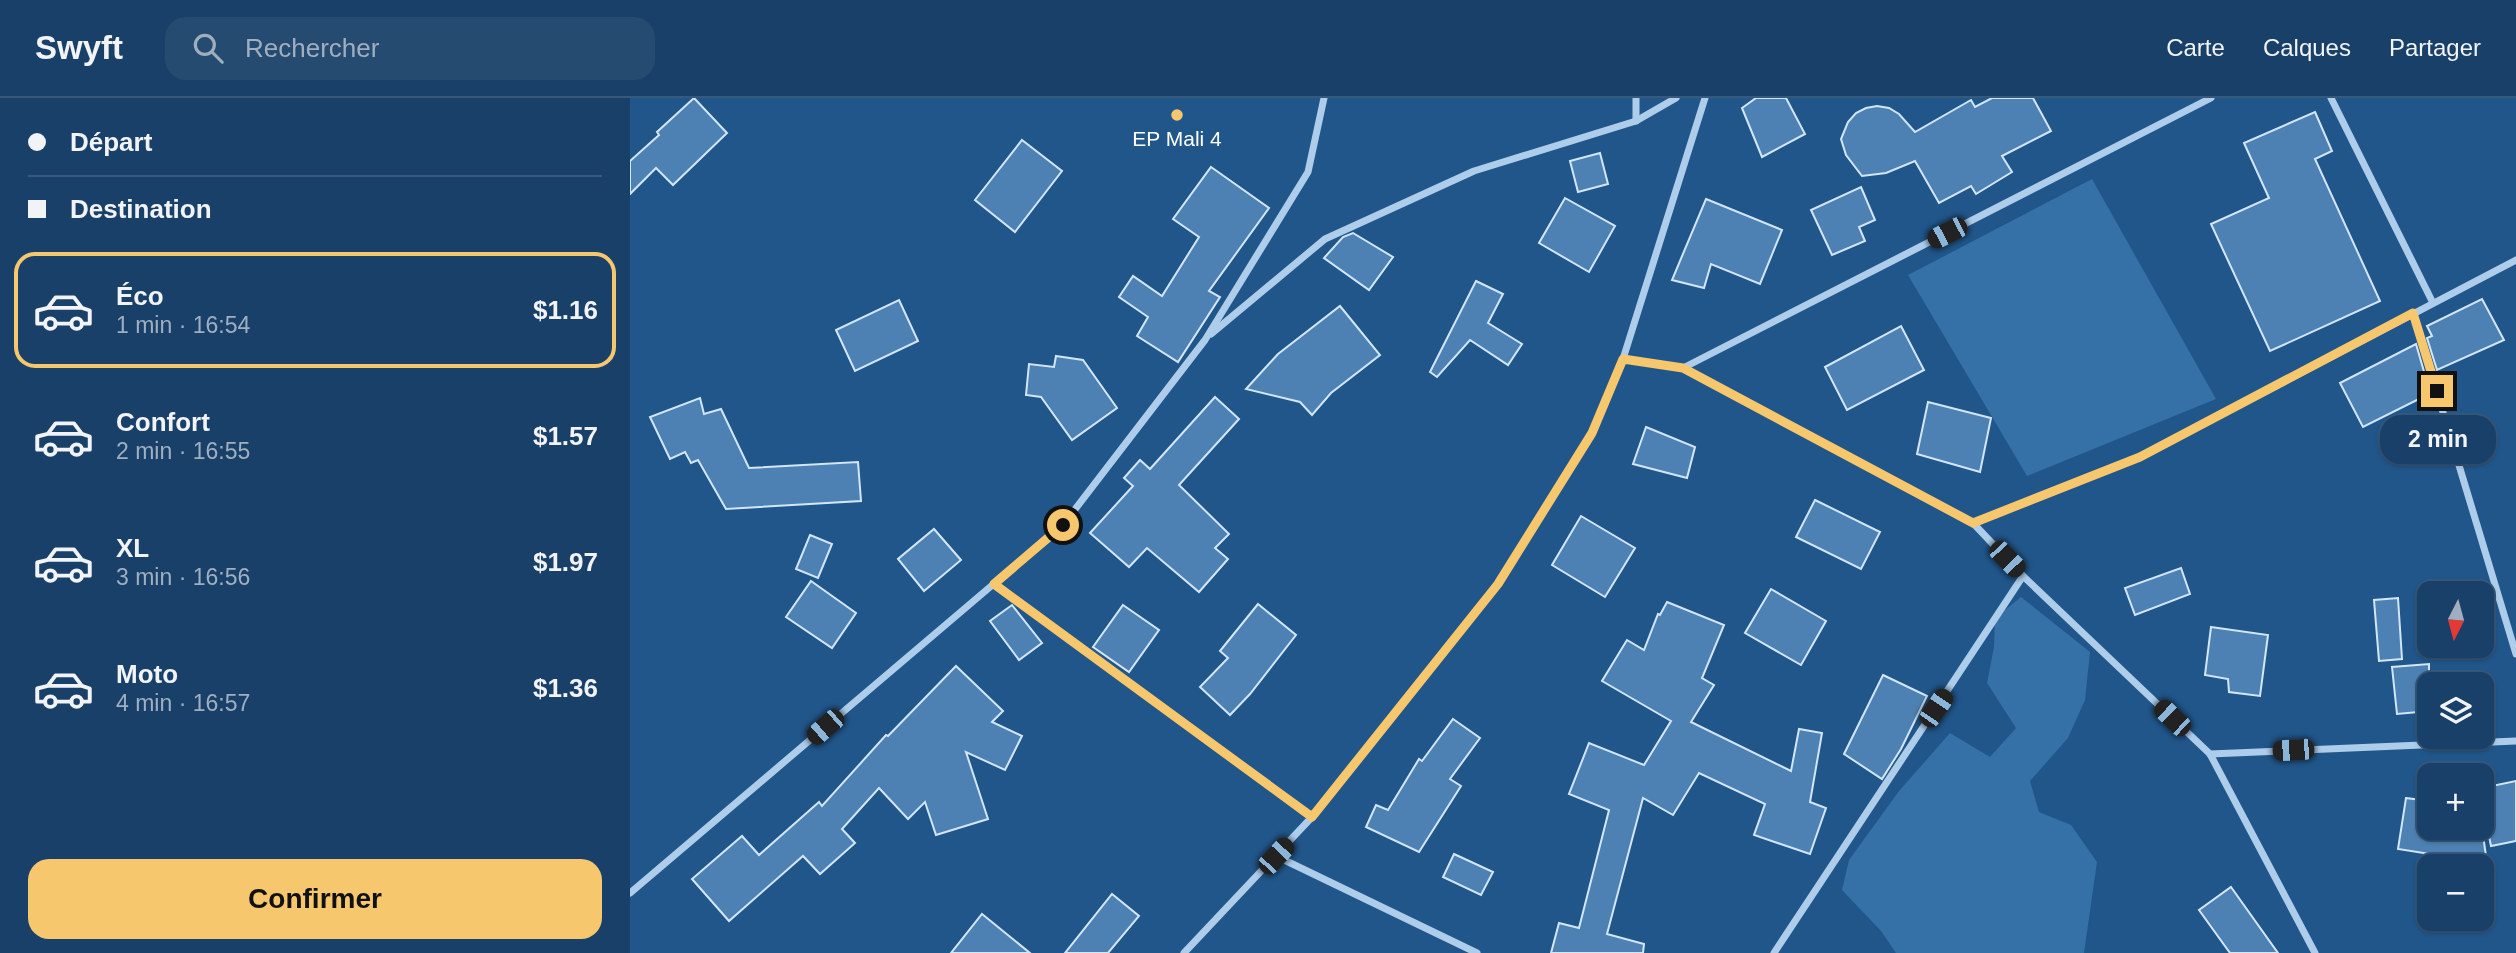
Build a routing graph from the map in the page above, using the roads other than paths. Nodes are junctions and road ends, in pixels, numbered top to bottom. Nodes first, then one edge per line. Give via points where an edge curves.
1 (1324, 98) edge
2 (1636, 98) edge
3 (1676, 98) edge
4 (1705, 98) edge
5 (2211, 98) edge
6 (2331, 98) edge
7 (1636, 121) junction
8 (2516, 260) edge
9 (2433, 303) junction
10 (2413, 313) junction
11 (1205, 340) junction
12 (1623, 359) junction
13 (1683, 368) junction
14 (1973, 523) junction
15 (2023, 576) junction
16 (994, 584) junction
17 (2516, 654) edge
18 (2516, 741) edge
19 (2210, 754) junction
20 (1312, 817) junction
21 (1276, 856) junction
22 (630, 893) edge
23 (1184, 953) edge
24 (1477, 953) edge
25 (1774, 953) edge
26 (2315, 953) edge

1 - 11 street via 1308,172
2 - 7 street
3 - 7 street
4 - 12 street
5 - 13 street
6 - 9 street
7 - 11 street via 1474,171 1325,239
8 - 9 street
9 - 10 street
10 - 14 street via 2140,457
10 - 17 street
11 - 16 street via 1063,525
12 - 13 street
12 - 20 street via 1592,433 1498,584
13 - 14 street
14 - 15 street
15 - 19 street
15 - 25 street
16 - 20 street
16 - 22 street
18 - 19 street
19 - 26 street
20 - 21 street
21 - 23 street
21 - 24 street

